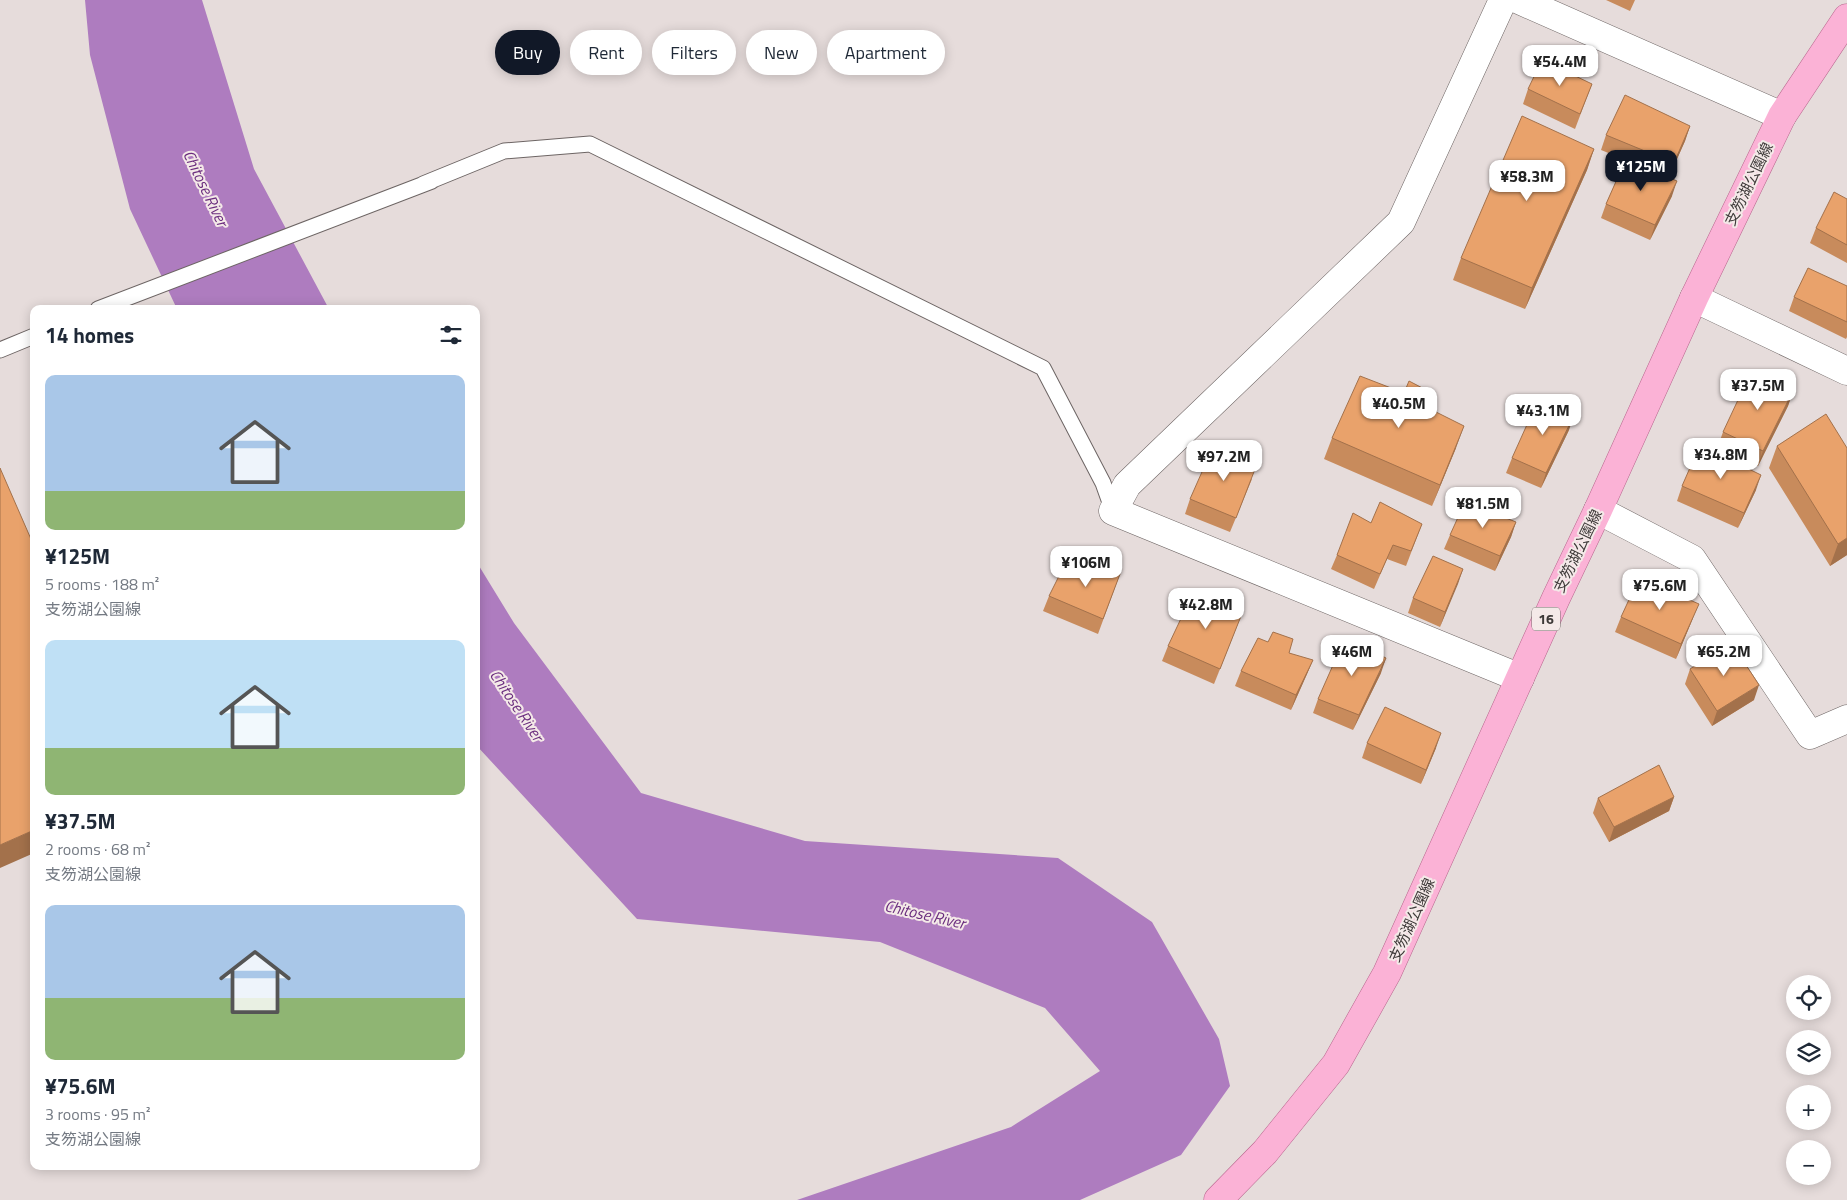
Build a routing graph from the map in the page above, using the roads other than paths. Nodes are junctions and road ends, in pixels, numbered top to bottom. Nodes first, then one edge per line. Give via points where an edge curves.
1 (1503, 0) edge
2 (1519, 0) edge
3 (1847, 18) edge
4 (1782, 116) junction
5 (442, 177) dead end
6 (423, 184) junction
7 (1694, 298) junction
8 (108, 305) edge
9 (30, 338) edge
10 (0, 350) edge
11 (1847, 370) edge
12 (1598, 510) junction
13 (1113, 511) junction
14 (1520, 678) junction
15 (1847, 719) edge
16 (1218, 1200) edge

1 - 13 street via 1401,222 1127,485
2 - 4 street
3 - 4 main road, 支笏湖公園線 / 16
4 - 7 main road, 支笏湖公園線 / 16
5 - 6 lane
6 - 8 lane
6 - 13 lane via 504,151 590,144 1043,368 1103,483
7 - 11 street
7 - 12 main road, 支笏湖公園線 / 16
9 - 10 lane
12 - 14 main road, 支笏湖公園線 / 16
12 - 15 street via 1692,559 1810,735
13 - 14 street
14 - 16 main road, 支笏湖公園線 / 16 via 1388,973 1336,1064 1266,1152

